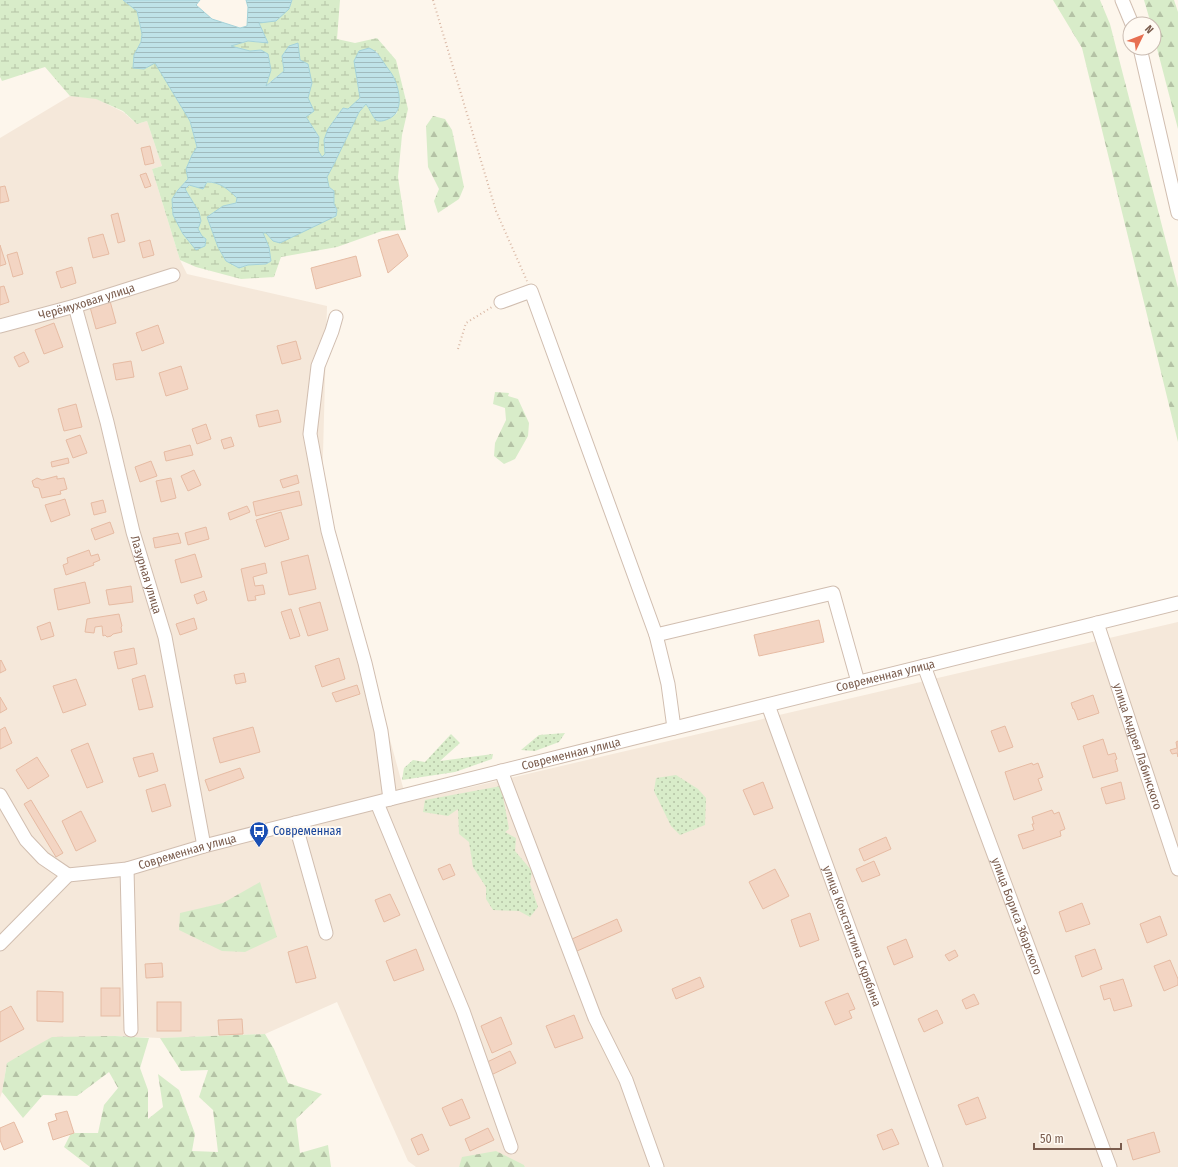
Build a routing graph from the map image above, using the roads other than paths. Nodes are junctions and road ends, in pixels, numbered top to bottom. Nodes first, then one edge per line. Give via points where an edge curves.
1 (1122, 0) edge
2 (1129, 16) edge
3 (1142, 56) edge
4 (1178, 213) edge
5 (173, 276) dead end
6 (501, 302) road end
7 (75, 306) junction
8 (336, 317) dead end
9 (0, 326) edge
10 (1178, 603) edge
11 (1097, 623) junction
12 (656, 636) junction
13 (924, 666) junction
14 (858, 682) junction
15 (768, 705) junction
16 (674, 728) junction
17 (501, 771) junction
18 (0, 795) edge
19 (383, 801) junction
20 (295, 823) junction
21 (204, 846) junction
22 (127, 869) junction
23 (1178, 869) edge
24 (68, 875) junction
25 (326, 933) dead end
26 (0, 944) edge
27 (131, 1030) dead end
28 (511, 1147) dead end
29 (657, 1167) edge
30 (936, 1167) edge
31 (1110, 1167) edge

1 - 2 street
3 - 4 street
5 - 7 street, Черёмуховая улица
6 - 12 street via 531,291
7 - 9 street, Черёмуховая улица
7 - 21 street, Лазурная улица via 107,422 132,532 165,637
8 - 19 street via 318,366 310,434 328,532 365,663 381,731
10 - 11 street, Современная улица
11 - 13 street, Современная улица
11 - 23 street, улица Андрея Лабинского
12 - 14 street via 833,593
12 - 16 street via 668,684
13 - 14 street, Современная улица
13 - 31 street, улица Бориса Збарского
14 - 15 street, Современная улица
15 - 16 street, Современная улица
15 - 30 street, улица Константина Скрябина
16 - 17 street, Современная улица
17 - 19 street, Современная улица
17 - 29 street via 595,1018 626,1080
18 - 24 street via 26,840 43,858
19 - 20 street, Современная улица
19 - 28 street via 463,1011
20 - 21 street, Современная улица
20 - 25 street
21 - 22 street, Современная улица
22 - 24 street, Современная улица
22 - 27 street
24 - 26 street

